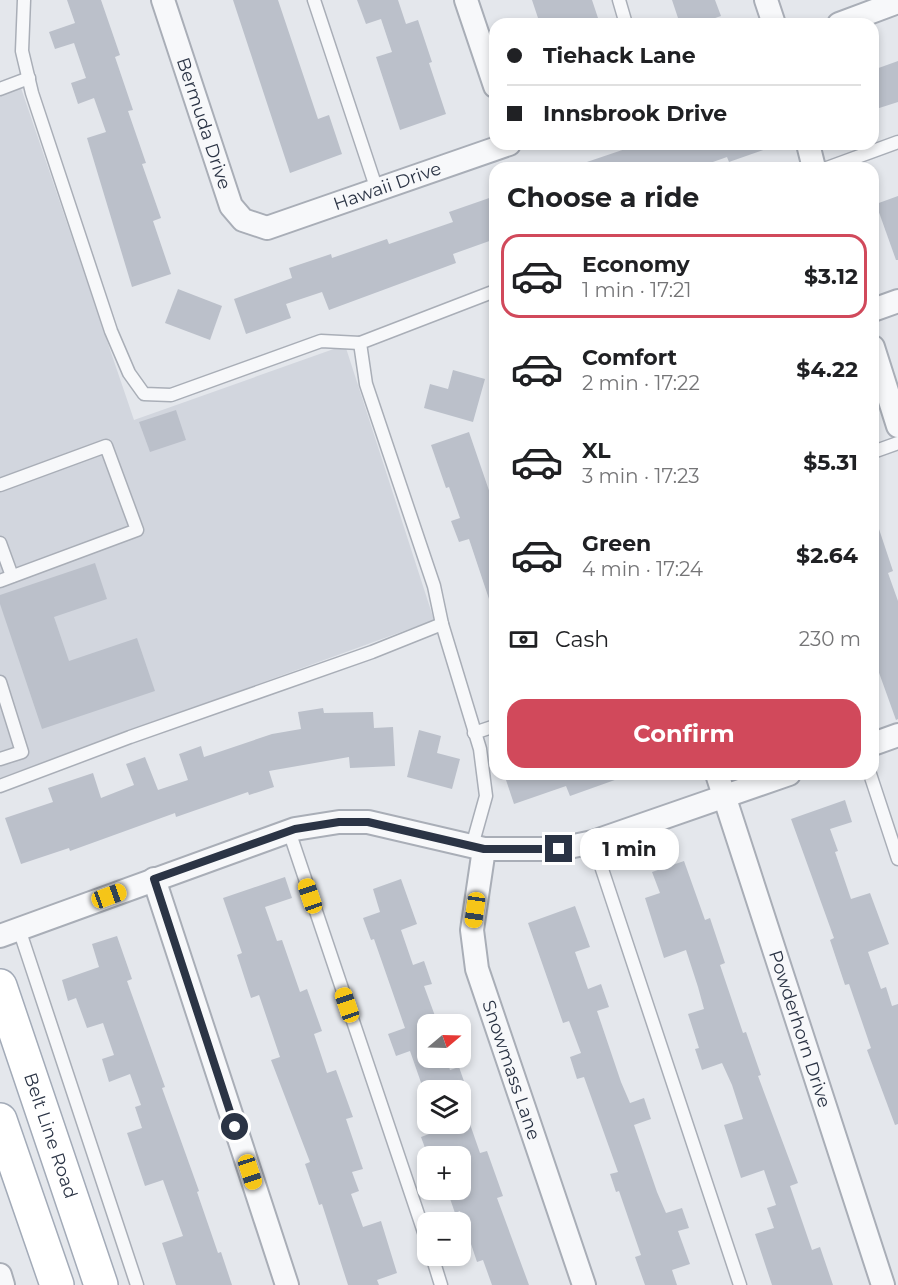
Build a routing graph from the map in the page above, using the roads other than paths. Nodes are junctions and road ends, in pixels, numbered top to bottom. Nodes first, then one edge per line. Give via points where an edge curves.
1 (24, 0) edge
2 (164, 0) edge
3 (314, 0) edge
4 (466, 0) edge
5 (619, 0) edge
6 (766, 0) edge
7 (898, 2) edge
8 (624, 18) edge
9 (772, 18) edge
10 (855, 18) edge
11 (489, 68) edge
12 (28, 78) junction
13 (0, 89) edge
14 (898, 142) edge
15 (879, 149) edge
16 (492, 150) edge
17 (876, 150) edge
18 (843, 162) edge
19 (377, 190) junction
20 (267, 228) joint
21 (489, 293) edge
22 (898, 301) edge
23 (879, 308) edge
24 (360, 343) junction
25 (879, 367) edge
26 (898, 426) edge
27 (898, 443) edge
28 (879, 450) edge
29 (0, 485) edge
30 (0, 543) edge
31 (6, 578) edge
32 (442, 624) junction
33 (0, 682) edge
34 (489, 728) edge
35 (474, 733) junction
36 (898, 735) edge
37 (879, 742) edge
38 (0, 759) edge
39 (719, 780) edge
40 (772, 780) edge
41 (872, 780) edge
42 (0, 786) edge
43 (725, 797) junction
44 (289, 831) junction
45 (593, 842) junction
46 (478, 848) junction
47 (898, 859) edge
48 (154, 879) junction
49 (10, 933) edge
50 (0, 986) edge
51 (0, 1120) edge
52 (417, 1212) edge
53 (435, 1266) edge
54 (0, 1275) edge
55 (3, 1285) edge
56 (57, 1285) edge
57 (101, 1285) edge
58 (137, 1285) edge
59 (287, 1285) edge
60 (441, 1285) edge
61 (584, 1285) edge
62 (740, 1285) edge
63 (883, 1285) edge

1 - 12 lane via 22,51
2 - 20 street, Bermuda Drive via 231,206 243,219
3 - 19 lane
4 - 11 street
5 - 8 lane
6 - 9 street
7 - 10 street
12 - 13 lane
12 - 24 lane via 111,332 129,373 144,394 171,395 321,341
14 - 15 lane
16 - 19 street, Hawaii Drive
17 - 18 lane
19 - 20 street, Hawaii Drive
21 - 24 lane
22 - 23 street
24 - 32 lane via 366,384 434,586
25 - 26 street
27 - 28 lane
29 - 31 lane via 106,446 137,530
30 - 31 lane
32 - 35 lane
32 - 42 lane
33 - 38 lane via 22,752
34 - 35 lane
35 - 46 lane via 486,796
36 - 37 street
39 - 43 street, Powderhorn Drive
40 - 43 street
41 - 47 lane
43 - 45 street
43 - 63 street, Powderhorn Drive
44 - 46 street via 339,822 368,822
44 - 48 street
44 - 52 lane
45 - 46 street via 559,849
45 - 62 lane
46 - 61 street, Snowmass Lane via 472,930 477,969
48 - 49 street
48 - 59 street
49 - 58 lane
50 - 57 main road, Belt Line Road
51 - 56 main road
53 - 60 lane
54 - 55 street

